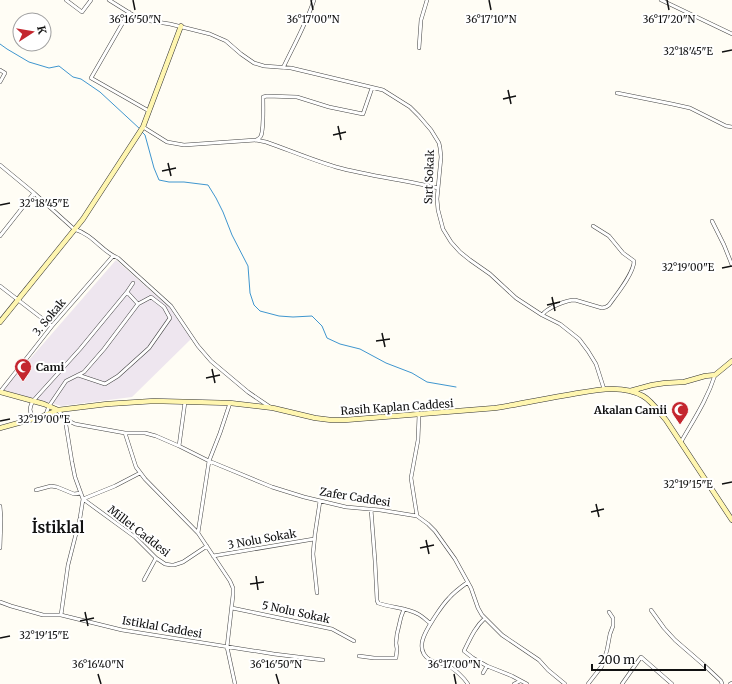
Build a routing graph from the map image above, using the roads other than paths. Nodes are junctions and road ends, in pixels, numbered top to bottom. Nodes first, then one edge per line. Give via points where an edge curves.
1 (66, 0) edge
2 (91, 0) edge
3 (109, 0) edge
4 (314, 0) edge
5 (427, 0) edge
6 (661, 0) edge
7 (129, 12) junction
8 (180, 26) junction
9 (732, 34) edge
10 (419, 48) dead end
11 (283, 68) junction
12 (0, 70) edge
13 (0, 82) edge
14 (372, 88) junction
15 (617, 93) dead end
16 (149, 111) junction
17 (143, 127) junction
18 (732, 127) edge
19 (256, 140) junction
20 (0, 164) edge
21 (438, 188) junction
22 (34, 193) junction
23 (712, 221) dead end
24 (593, 226) dead end
25 (74, 229) junction
26 (0, 230) edge
27 (3, 233) junction
28 (0, 236) edge
29 (113, 256) junction
30 (732, 265) edge
31 (133, 283) dead end
32 (0, 286) edge
33 (127, 292) junction
34 (18, 300) junction
35 (138, 304) junction
36 (542, 315) junction
37 (0, 322) edge
38 (52, 326) junction
39 (732, 361) edge
40 (78, 374) junction
41 (715, 375) junction
42 (604, 389) junction
43 (630, 391) junction
44 (0, 392) edge
45 (33, 401) junction
46 (186, 402) junction
47 (230, 403) junction
48 (49, 406) junction
49 (273, 408) junction
50 (58, 410) junction
51 (45, 415) junction
52 (419, 415) junction
53 (34, 418) junction
54 (65, 420) junction
55 (0, 428) edge
56 (125, 433) junction
57 (680, 442) junction
58 (179, 446) junction
59 (209, 461) junction
60 (140, 473) junction
61 (36, 490) dead end
62 (81, 493) junction
63 (83, 499) junction
64 (320, 501) junction
65 (0, 506) edge
66 (371, 509) junction
67 (416, 516) junction
68 (732, 520) edge
69 (198, 533) junction
70 (314, 539) junction
71 (207, 546) junction
72 (0, 548) edge
73 (213, 556) junction
74 (156, 558) junction
75 (144, 580) dead end
76 (468, 582) junction
77 (317, 592) dead end
78 (0, 602) edge
79 (232, 608) junction
80 (404, 609) junction
81 (651, 610) dead end
82 (609, 612) dead end
83 (61, 615) junction
84 (485, 618) junction
85 (430, 623) junction
86 (354, 641) dead end
87 (227, 647) junction
88 (360, 656) dead end
89 (323, 660) dead end
90 (487, 666) junction
91 (483, 674) dead end
92 (520, 681) junction
93 (235, 684) edge
94 (468, 684) edge
95 (514, 684) edge
96 (527, 684) edge
97 (565, 684) edge
98 (588, 684) edge
99 (622, 684) edge
100 (672, 684) edge
101 (722, 684) edge

1 - 2 street via 82,12
3 - 7 street, Sırt Sokak
4 - 11 street
5 - 10 street via 421,20
6 - 9 street
7 - 8 street, Sırt Sokak via 144,20
7 - 16 street via 91,78
8 - 11 street, Sırt Sokak via 218,37 254,63
8 - 16 street
11 - 14 street, Sırt Sokak
12 - 13 street via 5,73
14 - 19 street via 363,114 297,97 263,97 261,135
14 - 21 street, Sırt Sokak via 383,90 410,107 431,130 440,148
15 - 18 street via 690,108
16 - 17 street
17 - 19 street via 167,142 184,145
17 - 25 street
19 - 21 street via 335,167
20 - 22 street
21 - 36 street, Sırt Sokak via 439,218 451,242 516,298
22 - 25 street
22 - 27 street
23 - 30 street
24 - 36 street via 610,236 620,250 634,261 629,276 606,307 570,300
25 - 29 street via 90,236
25 - 34 street
26 - 27 street
27 - 28 street
29 - 38 street, 3. Sokak
29 - 49 street via 171,306 211,361 248,392
31 - 33 street
32 - 34 street
33 - 35 street
33 - 45 street
34 - 37 street
34 - 38 street
35 - 40 street via 104,349 84,372
35 - 40 street via 151,297 164,307 170,318 149,348 118,376 105,384
36 - 42 street, Sırt Sokak via 560,324 579,339 596,364
38 - 44 street, 3. Sokak
39 - 41 street
40 - 48 street via 66,381
41 - 43 street
41 - 57 street via 704,402
42 - 43 street, Rasih Kaplan Caddesi
42 - 52 street, Rasih Kaplan Caddesi via 495,408
43 - 57 street, Rasih Kaplan Caddesi via 643,396 655,406
44 - 45 street
45 - 48 street
45 - 53 street via 30,410
46 - 47 street, Rasih Kaplan Caddesi
46 - 50 street, Rasih Kaplan Caddesi via 130,402
46 - 58 street
47 - 49 street, Rasih Kaplan Caddesi
47 - 59 street
48 - 50 street
48 - 51 street
49 - 52 street, Rasih Kaplan Caddesi via 331,420
50 - 51 street, Rasih Kaplan Caddesi
50 - 54 street
51 - 53 street, Rasih Kaplan Caddesi
52 - 67 street via 418,440 411,478
53 - 55 street, Rasih Kaplan Caddesi
54 - 56 street, Zafer Caddesi
54 - 62 street via 72,462
56 - 58 street, Zafer Caddesi via 150,434
56 - 60 street via 133,461
57 - 68 street, Rasih Kaplan Caddesi
58 - 59 street, Zafer Caddesi
59 - 64 street, Zafer Caddesi via 272,487
59 - 69 street
60 - 63 street
60 - 69 street
61 - 62 street via 51,486 74,494
62 - 63 street
63 - 74 street, Millet Caddesi via 135,537
63 - 83 street via 66,572
64 - 66 street, Zafer Caddesi
64 - 70 street
65 - 72 street
66 - 67 street, Zafer Caddesi
66 - 80 street via 376,600 384,605
67 - 76 street, Zafer Caddesi via 435,531
69 - 71 street
70 - 73 street, 3 Nolu Sokak
70 - 77 street
71 - 73 street
71 - 74 street, Millet Caddesi via 174,565 165,564
73 - 79 street via 233,588
74 - 75 street
76 - 84 street, Zafer Caddesi via 478,608
76 - 85 street via 450,597
78 - 83 street, Istiklal Caddesi via 43,615
79 - 86 street, 5 Nolu Sokak via 332,629
79 - 87 street
80 - 85 street via 419,614
80 - 88 street via 397,634 396,658
81 - 101 street via 675,640
82 - 98 street via 613,618 613,626 607,650 602,666
83 - 87 street, Istiklal Caddesi via 122,630
84 - 90 street via 464,651
84 - 97 street, Zafer Caddesi via 502,635 539,660
85 - 94 street via 424,634 423,652 430,660 449,666
87 - 89 street, Istiklal Caddesi
87 - 93 street
90 - 91 street
90 - 92 street
92 - 95 street
92 - 96 street
99 - 100 street via 641,657

